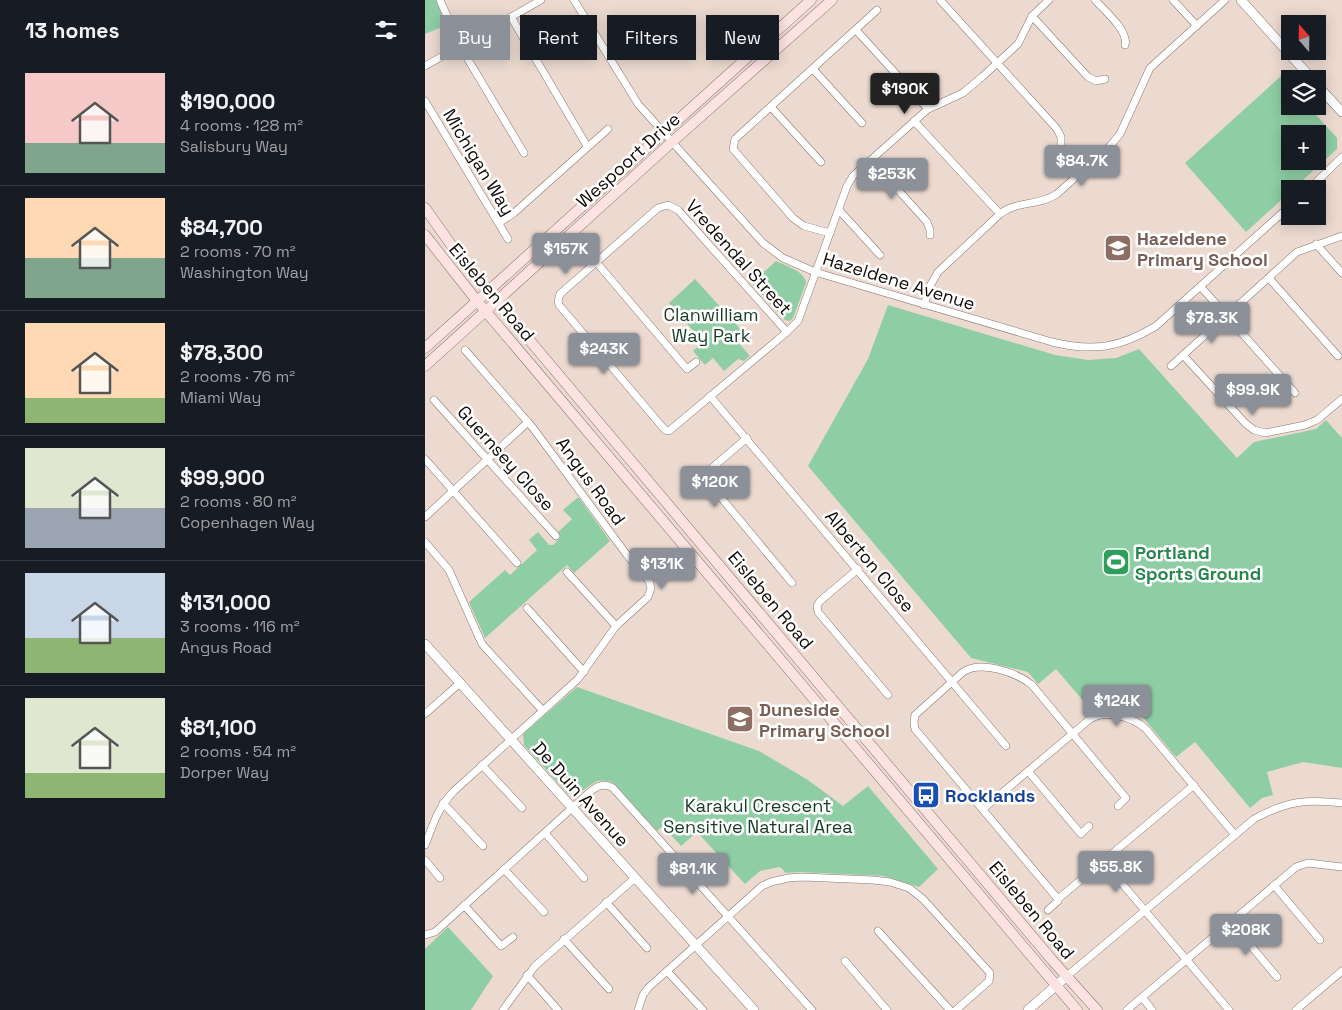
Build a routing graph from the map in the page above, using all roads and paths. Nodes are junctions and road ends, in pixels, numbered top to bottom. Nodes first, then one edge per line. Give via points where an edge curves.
1 (440, 0) edge
2 (541, 0) edge
3 (574, 0) edge
4 (811, 0) edge
5 (832, 0) edge
6 (940, 0) edge
7 (1049, 0) edge
8 (1095, 0) edge
9 (1173, 0) edge
10 (1225, 0) edge
11 (1241, 0) edge
12 (877, 10) dead end
13 (447, 15) edge
14 (1032, 16) junction
15 (511, 17) joint
16 (1197, 26) junction
17 (856, 30) junction
18 (1125, 45) dead end
19 (440, 57) edge
20 (468, 60) edge
21 (997, 63) junction
22 (425, 66) edge
23 (813, 69) junction
24 (1304, 70) edge
25 (1105, 79) dead end
26 (1326, 95) edge
27 (425, 101) edge
28 (771, 107) junction
29 (928, 109) junction
30 (1342, 112) edge
31 (914, 121) junction
32 (862, 122) dead end
33 (608, 129) dead end
34 (663, 133) junction
35 (672, 142) junction
36 (587, 146) junction
37 (1061, 146) dead end
38 (523, 153) dead end
39 (1342, 157) edge
40 (871, 160) junction
41 (821, 162) dead end
42 (1342, 162) edge
43 (1323, 177) junction
44 (1320, 180) edge
45 (425, 208) edge
46 (839, 210) junction
47 (1000, 214) junction
48 (1281, 214) edge
49 (499, 223) junction
50 (830, 233) junction
51 (425, 235) edge
52 (930, 235) dead end
53 (1342, 236) edge
54 (508, 239) dead end
55 (1316, 244) junction
56 (880, 255) dead end
57 (597, 263) junction
58 (815, 272) junction
59 (1342, 273) edge
60 (1269, 278) junction
61 (1201, 287) junction
62 (488, 291) junction
63 (477, 301) junction
64 (497, 301) junction
65 (924, 305) junction
66 (486, 311) junction
67 (1226, 316) junction
68 (787, 332) junction
69 (425, 348) edge
70 (465, 350) dead end
71 (1183, 355) junction
72 (1338, 356) dead end
73 (695, 362) dead end
74 (425, 366) edge
75 (1171, 366) dead end
76 (1295, 393) dead end
77 (710, 396) junction
78 (1342, 399) edge
79 (434, 400) dead end
80 (528, 422) junction
81 (747, 438) junction
82 (425, 459) edge
83 (487, 461) junction
84 (453, 492) junction
85 (425, 517) edge
86 (556, 536) dead end
87 (425, 542) edge
88 (517, 563) dead end
89 (858, 569) junction
90 (567, 572) dead end
91 (792, 583) dead end
92 (527, 608) dead end
93 (616, 626) junction
94 (425, 644) edge
95 (584, 672) junction
96 (953, 681) junction
97 (460, 683) junction
98 (888, 695) dead end
99 (543, 711) junction
100 (425, 714) edge
101 (1073, 734) junction
102 (510, 740) junction
103 (1006, 746) dead end
104 (483, 765) junction
105 (1028, 771) junction
106 (1194, 786) junction
107 (443, 803) junction
108 (1342, 803) edge
109 (1118, 806) dead end
110 (522, 808) dead end
111 (572, 808) junction
112 (983, 809) junction
113 (1089, 826) dead end
114 (545, 833) junction
115 (1235, 835) junction
116 (425, 845) edge
117 (483, 846) dead end
118 (425, 860) edge
119 (1103, 861) junction
120 (1342, 867) edge
121 (504, 869) junction
122 (440, 878) dead end
123 (584, 878) dead end
124 (635, 878) junction
125 (1274, 885) junction
126 (1059, 899) junction
127 (606, 902) junction
128 (464, 904) junction
129 (1048, 910) dead end
130 (1145, 910) junction
131 (544, 912) dead end
132 (727, 916) junction
133 (1231, 922) junction
134 (877, 931) dead end
135 (425, 935) edge
136 (513, 937) dead end
137 (564, 939) junction
138 (1320, 940) dead end
139 (695, 946) junction
140 (647, 948) dead end
141 (1186, 960) junction
142 (845, 961) dead end
143 (667, 971) junction
144 (1342, 971) edge
145 (527, 975) junction
146 (1067, 976) junction
147 (1277, 977) dead end
148 (1057, 986) junction
149 (609, 989) dead end
150 (1142, 997) junction
151 (1301, 1008) edge
152 (503, 1010) edge
153 (558, 1010) edge
154 (638, 1010) edge
155 (703, 1010) edge
156 (754, 1010) edge
157 (812, 1010) edge
158 (887, 1010) edge
159 (950, 1010) edge
160 (956, 1010) edge
161 (1028, 1010) edge
162 (1077, 1010) edge
163 (1097, 1010) edge
164 (1127, 1010) edge
165 (1152, 1010) edge
166 (1229, 1010) edge

1 - 13 street
2 - 15 street
3 - 34 street, Hazeldene Avenue via 632,97
4 - 34 main road, Wespoort Drive
5 - 35 main road, Wespoort Drive
6 - 21 street
7 - 14 street
8 - 18 street via 1123,33
9 - 16 street
10 - 16 street
11 - 24 street
12 - 17 street
14 - 21 street via 1018,44
14 - 25 street via 1088,77 1095,81
15 - 36 street
16 - 47 street via 1150,68 1125,127 1110,146 1049,199 1009,208
17 - 23 street
17 - 29 street
19 - 22 street
20 - 38 street
21 - 29 street via 963,93
21 - 37 street via 1057,129
23 - 28 street
23 - 32 street
26 - 30 street
27 - 49 street, Michigan Way
28 - 41 street
28 - 50 street via 735,139 733,148 799,223
29 - 31 street
31 - 40 street
31 - 47 street
33 - 36 street
34 - 35 street, Hazeldene Avenue
34 - 62 main road, Wespoort Drive
35 - 58 street, Hazeldene Avenue via 763,243 783,258
35 - 64 main road, Wespoort Drive
36 - 49 street
39 - 43 street
40 - 46 street via 850,180
40 - 52 street via 927,222
42 - 43 street
43 - 44 street
45 - 62 main road, Eisleben Road
46 - 50 street
46 - 56 street
47 - 65 street via 938,272 929,286
48 - 61 street, Hazeldene Avenue
49 - 54 street, Michigan Way
50 - 58 street
51 - 63 main road, Eisleben Road
53 - 55 street
55 - 59 street
55 - 60 street via 1297,252
57 - 68 street, Vredendal Street via 658,208 668,205 678,210
57 - 73 street via 687,369
57 - 77 street via 560,294 559,305 667,432
58 - 65 street, Hazeldene Avenue
58 - 68 street via 798,321
60 - 67 street
60 - 72 street
61 - 65 street, Hazeldene Avenue via 1143,334 1100,348 1052,342
61 - 67 street
62 - 63 main road, Wespoort Drive
62 - 64 main road, Eisleben Road
63 - 66 main road, Eisleben Road
63 - 69 main road, Wespoort Drive
64 - 66 main road, Wespoort Drive
64 - 146 main road, Eisleben Road
66 - 74 main road, Wespoort Drive
66 - 148 main road, Eisleben Road
67 - 71 street
67 - 76 street
68 - 77 street
70 - 80 street, Angus Road
71 - 75 street
71 - 78 street via 1245,423 1260,433 1313,423
77 - 81 street, Alberton Close
79 - 83 street, Guernsey Close
80 - 83 street
80 - 93 street, Angus Road via 649,580 651,591 648,597
81 - 89 street, Alberton Close
81 - 91 street via 704,477
82 - 84 street
83 - 84 street
83 - 86 street, Guernsey Close
84 - 85 street
84 - 88 street
87 - 99 street via 449,570 482,644
89 - 96 street, Alberton Close
89 - 98 street via 820,601 818,612
90 - 93 street
92 - 95 street
93 - 95 street, Angus Road
94 - 97 street, De Duin Avenue
95 - 99 street, Angus Road
96 - 101 street via 976,666 1018,676 1031,685
96 - 103 street, Alberton Close
96 - 112 street via 917,712 914,725
97 - 100 street
97 - 102 street, De Duin Avenue
99 - 102 street, Angus Road
101 - 105 street
101 - 106 street via 1101,714 1136,721 1146,728
101 - 109 street via 1127,798
102 - 104 street, Angus Road
102 - 111 street, De Duin Avenue
104 - 107 street, Angus Road
104 - 110 street
105 - 112 street
105 - 113 street via 1081,834
106 - 115 street
106 - 119 street
107 - 116 street
107 - 117 street
108 - 115 street via 1311,800 1285,805 1254,819
111 - 114 street
111 - 124 street, De Duin Avenue
111 - 132 street via 598,786 609,786
112 - 126 street
114 - 121 street
114 - 123 street
115 - 130 street
118 - 122 street
119 - 126 street
119 - 130 street
120 - 125 street via 1304,864
121 - 128 street
121 - 131 street
124 - 127 street
124 - 139 street, De Duin Avenue
125 - 133 street
125 - 138 street
126 - 129 street
127 - 137 street
127 - 140 street
128 - 135 street via 435,932
128 - 136 street via 501,946
130 - 141 street
130 - 146 street
132 - 139 street
132 - 157 street
132 - 160 street via 762,886 788,878 803,876 889,882 914,890 990,973 989,981
133 - 141 street
133 - 147 street
134 - 159 street
137 - 145 street
137 - 149 street
139 - 143 street
139 - 156 street, De Duin Avenue
141 - 150 street
141 - 166 street
142 - 158 street
143 - 154 street via 648,988
143 - 155 street
144 - 151 street
145 - 152 street
145 - 153 street
146 - 148 street
146 - 163 main road, Eisleben Road
148 - 161 street
148 - 162 main road, Eisleben Road
150 - 164 street
150 - 165 street

